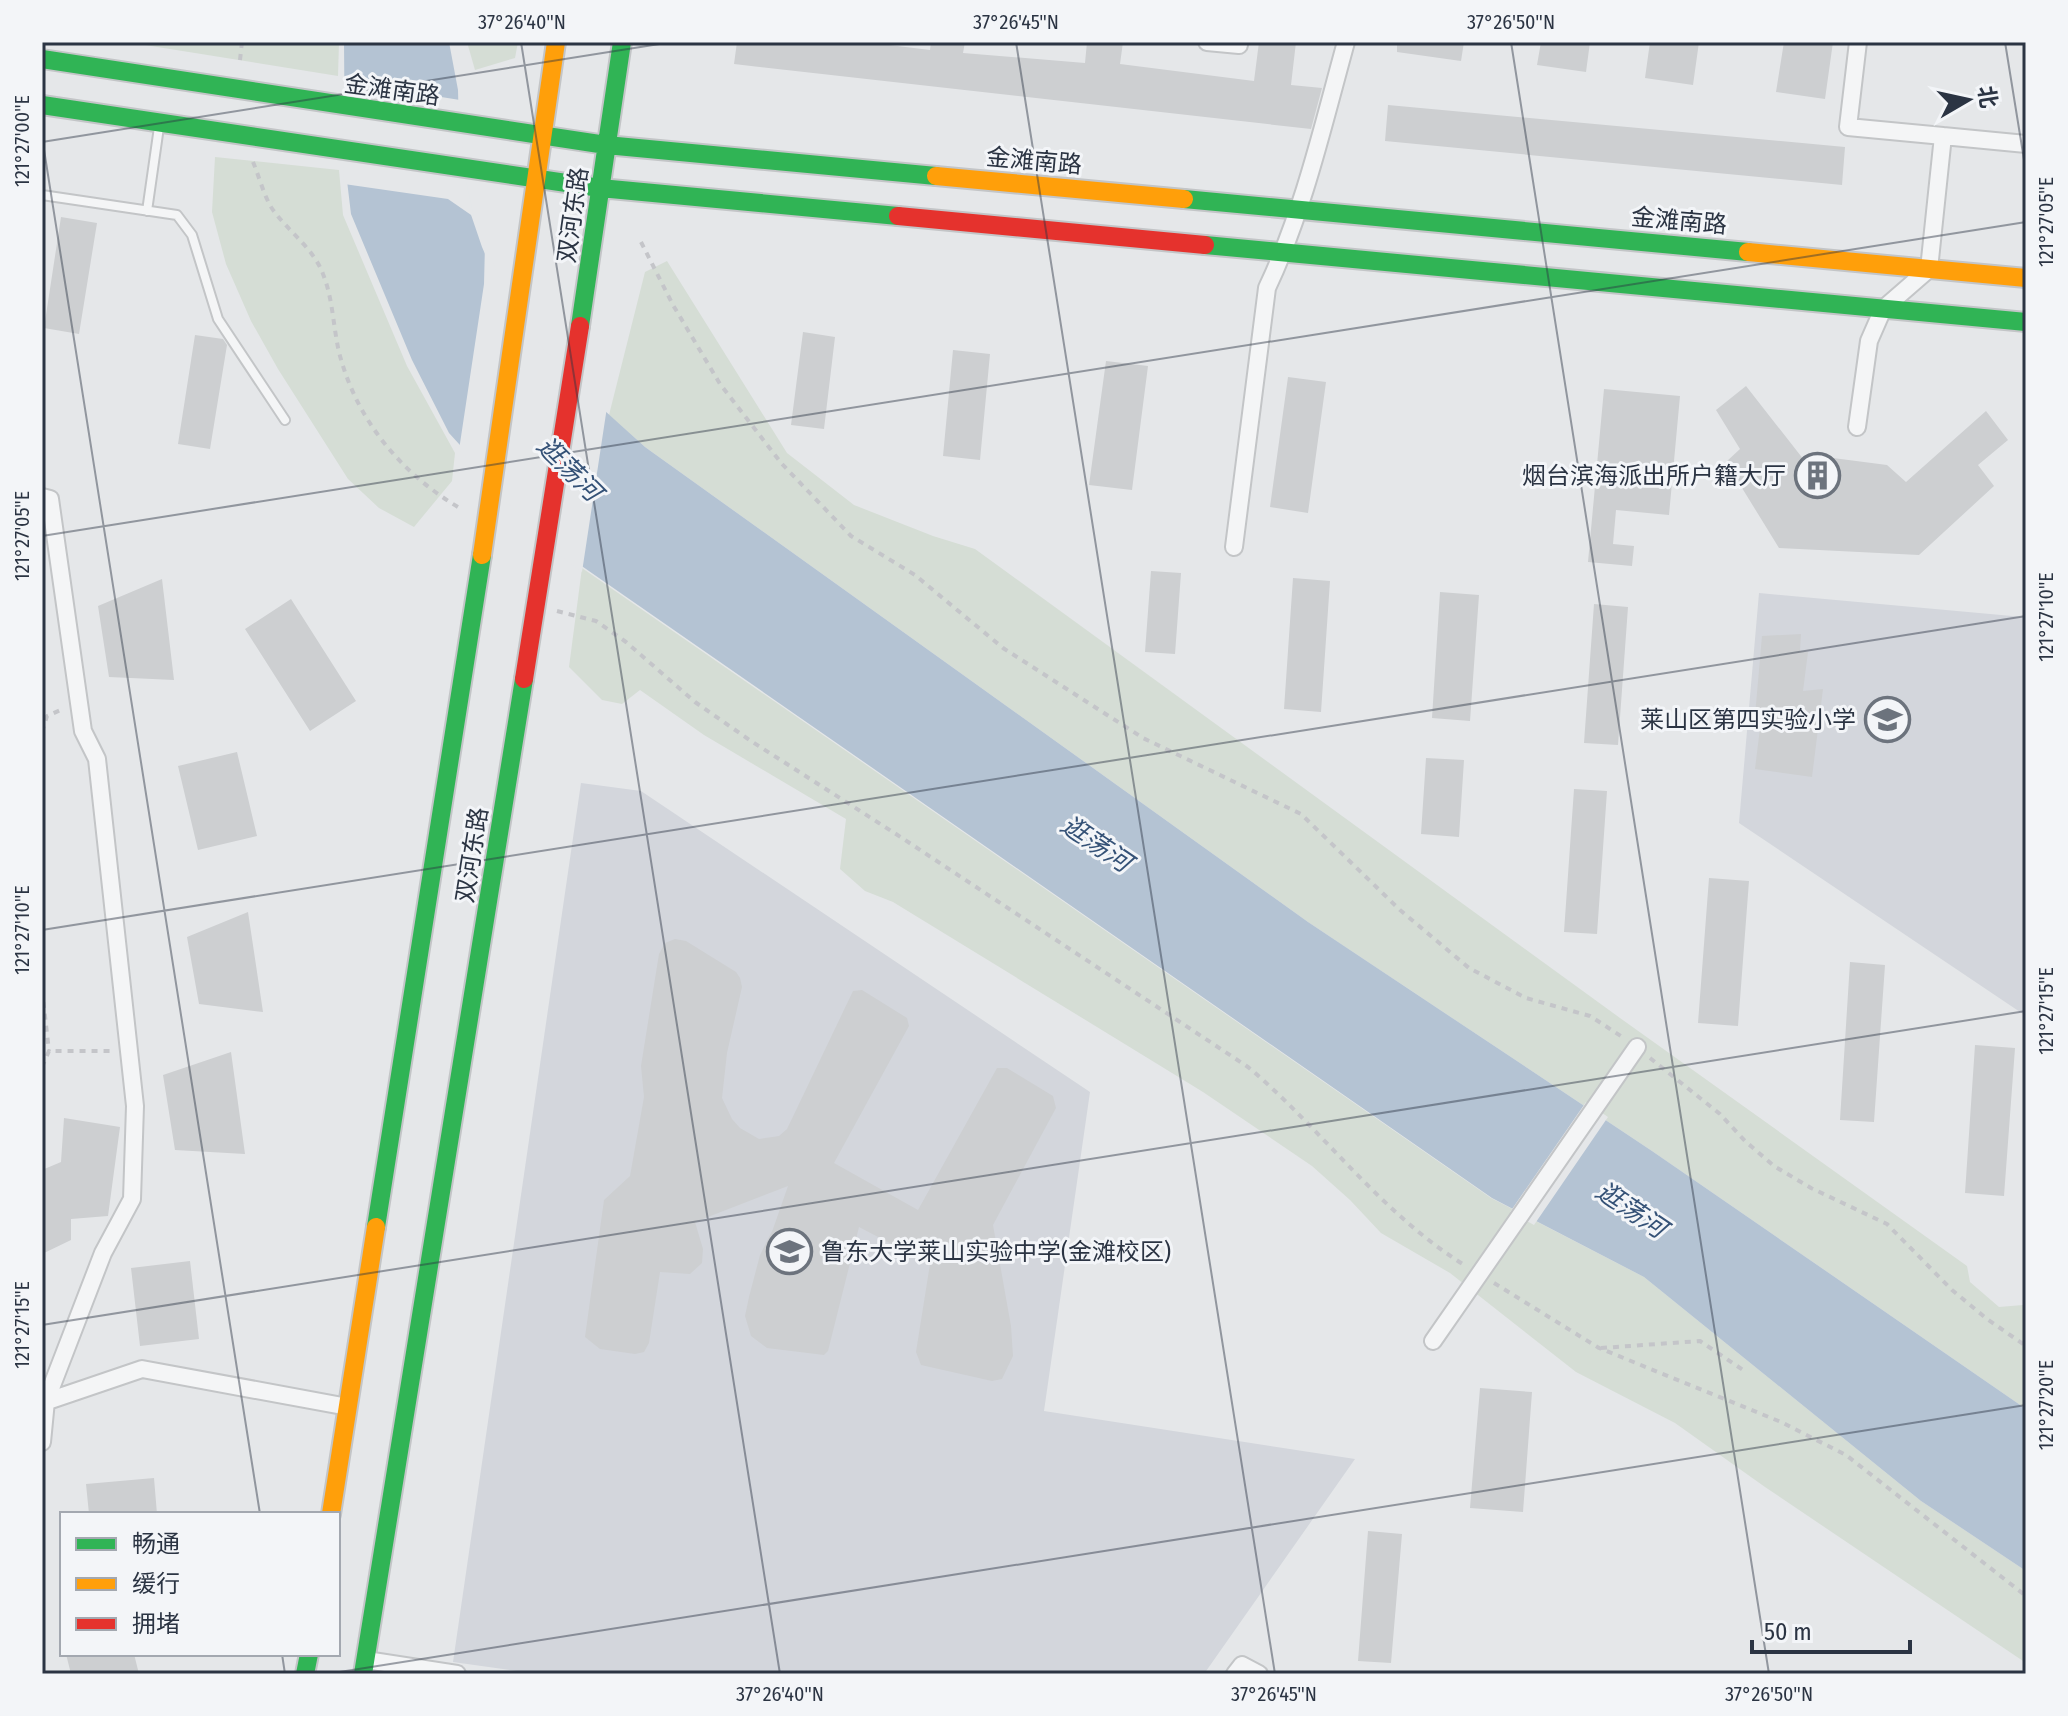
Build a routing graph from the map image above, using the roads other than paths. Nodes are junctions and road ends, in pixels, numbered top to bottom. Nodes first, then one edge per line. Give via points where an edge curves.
1 (556, 42) edge
2 (622, 42) edge
3 (1207, 42) edge
4 (1239, 42) edge
5 (1346, 42) edge
6 (1858, 42) edge
7 (42, 59) edge
8 (42, 105) edge
9 (160, 122) junction
10 (541, 135) junction
11 (1943, 136) junction
12 (2026, 144) edge
13 (606, 145) junction
14 (536, 178) junction
15 (600, 188) junction
16 (42, 195) edge
17 (1299, 210) junction
18 (147, 211) junction
19 (1284, 253) junction
20 (1929, 269) junction
21 (2026, 278) edge
22 (1883, 309) junction
23 (2026, 322) edge
24 (285, 420) dead end
25 (1857, 427) dead end
26 (42, 497) edge
27 (1234, 547) dead end
28 (1637, 1047) road end
29 (1433, 1341) dead end
30 (44, 1402) edge
31 (348, 1407) junction
32 (42, 1442) edge
33 (331, 1512) edge
34 (364, 1667) edge
35 (457, 1674) edge
36 (1235, 1674) edge
37 (1259, 1674) edge

1 - 10 street, 双河东路
2 - 13 street, 双河东路
3 - 4 street
5 - 17 street
6 - 11 street via 1848,127
7 - 10 street, 金滩南路
8 - 9 street
9 - 14 street
9 - 18 lane
10 - 13 street, 金滩南路
10 - 14 street, 双河东路
11 - 12 street
11 - 20 street
13 - 15 street, 双河东路
13 - 17 street, 金滩南路
14 - 15 street
14 - 31 street, 双河东路
15 - 19 street
15 - 34 street, 双河东路
16 - 18 lane
17 - 19 street
17 - 20 street, 金滩南路
18 - 24 lane via 177,215 192,235 218,319
19 - 22 street
19 - 27 street via 1267,288
20 - 21 street, 金滩南路
20 - 22 street
22 - 23 street
22 - 25 street via 1869,341
26 - 30 street via 50,499 83,731 97,759 135,1106 132,1199 103,1253
28 - 29 street
30 - 31 street via 142,1369
30 - 32 street
31 - 33 street, 双河东路
34 - 35 street
36 - 37 street via 1242,1665

